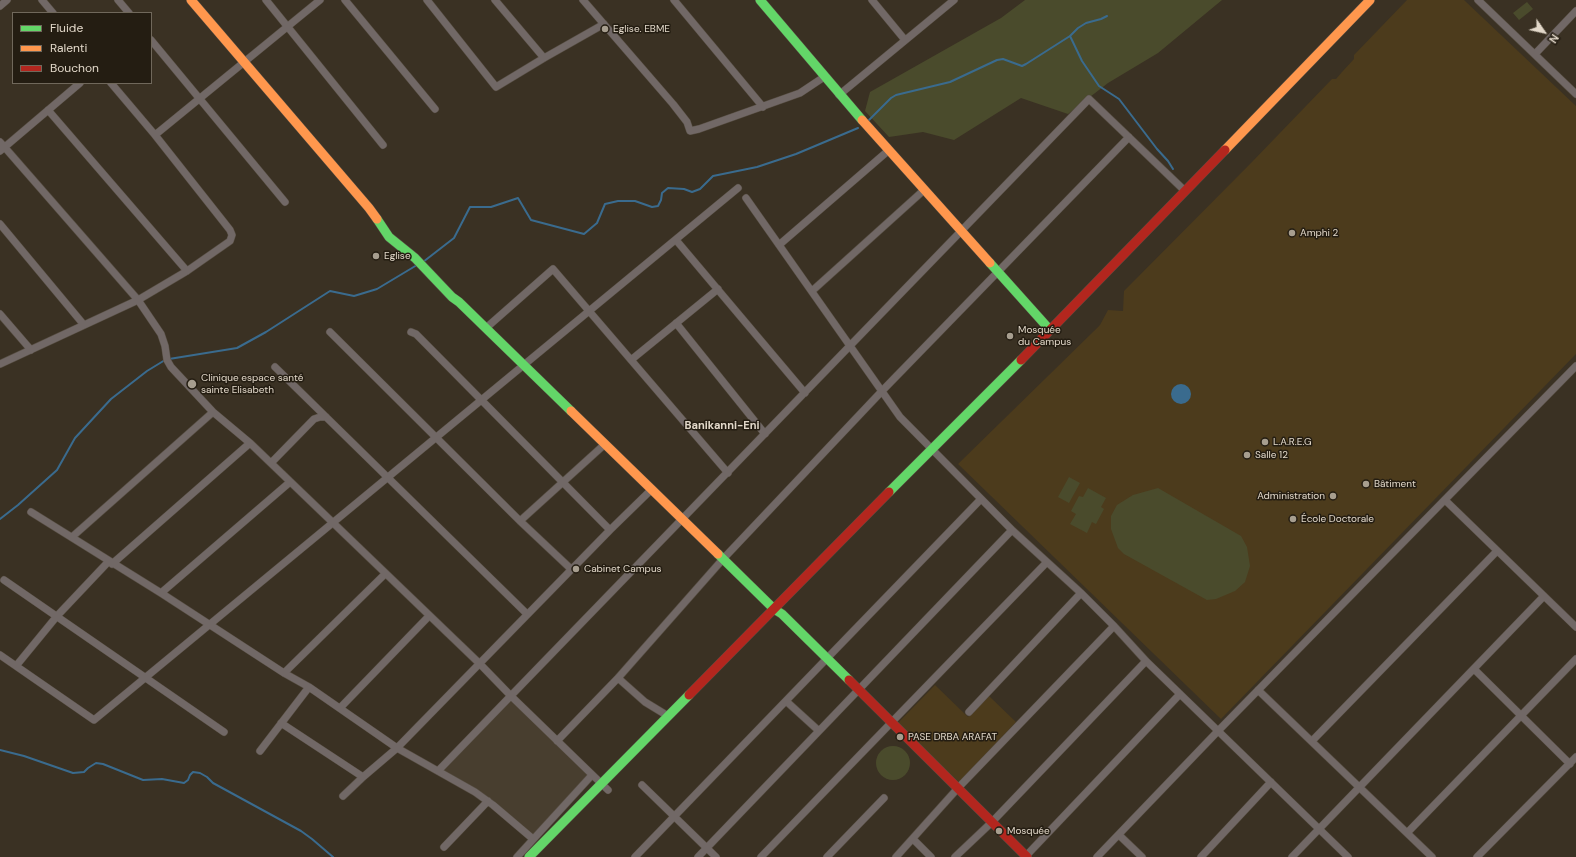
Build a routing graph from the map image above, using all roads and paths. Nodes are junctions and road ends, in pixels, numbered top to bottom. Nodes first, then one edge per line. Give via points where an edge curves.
1 (7, 0) edge
2 (42, 0) edge
3 (118, 0) edge
4 (191, 0) edge
5 (266, 0) edge
6 (320, 0) edge
7 (345, 0) edge
8 (427, 0) edge
9 (495, 0) edge
10 (583, 0) edge
11 (674, 0) edge
12 (760, 0) edge
13 (872, 0) edge
14 (954, 0) edge
15 (1370, 0) edge
16 (1478, 0) edge
17 (0, 6) edge
18 (1576, 11) edge
19 (52, 12) edge
20 (128, 12) edge
21 (604, 24) junction
22 (288, 26) junction
23 (905, 40) junction
24 (152, 41) edge
25 (1535, 54) junction
26 (544, 58) junction
27 (243, 62) junction
28 (824, 77) junction
29 (79, 84) edge
30 (112, 84) edge
31 (1576, 94) edge
32 (839, 95) junction
33 (199, 98) junction
34 (763, 107) junction
35 (434, 109) dead end
36 (48, 110) junction
37 (155, 135) junction
38 (1129, 137) junction
39 (383, 145) dead end
40 (2, 147) edge
41 (889, 150) junction
42 (738, 188) dead end
43 (924, 190) junction
44 (1185, 191) junction
45 (746, 198) dead end
46 (285, 202) dead end
47 (0, 224) edge
48 (961, 231) junction
49 (676, 240) junction
50 (779, 245) junction
51 (187, 271) junction
52 (998, 272) junction
53 (718, 289) junction
54 (812, 291) junction
55 (138, 300) junction
56 (589, 312) junction
57 (0, 314) edge
58 (676, 323) junction
59 (84, 325) junction
60 (486, 328) junction
61 (1050, 330) junction
62 (330, 332) dead end
63 (412, 332) dead end
64 (850, 346) junction
65 (30, 350) junction
66 (631, 360) junction
67 (0, 364) edge
68 (524, 365) junction
69 (1576, 366) edge
70 (275, 367) dead end
71 (882, 391) junction
72 (806, 393) junction
73 (482, 400) junction
74 (213, 412) junction
75 (326, 417) junction
76 (765, 434) junction
77 (437, 438) junction
78 (250, 443) junction
79 (605, 444) junction
80 (931, 450) junction
81 (271, 463) junction
82 (728, 473) junction
83 (388, 478) junction
84 (290, 482) junction
85 (563, 482) junction
86 (652, 489) junction
87 (981, 499) junction
88 (1445, 500) junction
89 (30, 512) dead end
90 (682, 520) junction
91 (520, 521) junction
92 (333, 523) junction
93 (610, 530) junction
94 (1012, 530) junction
95 (72, 538) junction
96 (1497, 551) junction
97 (723, 560) junction
98 (1047, 562) junction
99 (110, 563) junction
100 (571, 569) junction
101 (385, 574) junction
102 (4, 580) dead end
103 (1081, 593) junction
104 (161, 594) junction
105 (1544, 596) junction
106 (774, 609) junction
107 (528, 614) junction
108 (57, 616) junction
109 (429, 616) junction
110 (209, 625) junction
111 (1114, 626) junction
112 (1576, 627) edge
113 (0, 655) edge
114 (827, 658) junction
115 (1576, 658) edge
116 (1146, 661) junction
117 (480, 664) junction
118 (16, 666) junction
119 (1474, 669) junction
120 (284, 673) junction
121 (146, 677) junction
122 (618, 678) junction
123 (309, 687) junction
124 (859, 690) junction
125 (1258, 690) junction
126 (1180, 694) junction
127 (511, 696) junction
128 (786, 701) junction
129 (340, 708) junction
130 (969, 712) dead end
131 (1521, 715) junction
132 (668, 716) junction
133 (892, 722) junction
134 (281, 723) junction
135 (819, 731) junction
136 (1218, 731) junction
137 (224, 732) dead end
138 (557, 741) junction
139 (1312, 741) junction
140 (397, 748) junction
141 (260, 751) dead end
142 (1576, 757) edge
143 (1570, 764) junction
144 (438, 771) junction
145 (592, 775) junction
146 (363, 777) junction
147 (1271, 782) junction
148 (642, 785) dead end
149 (604, 787) junction
150 (1359, 787) junction
151 (958, 788) junction
152 (343, 796) dead end
153 (884, 798) dead end
154 (488, 801) junction
155 (674, 817) junction
156 (992, 822) junction
157 (1319, 829) junction
158 (1407, 833) junction
159 (1119, 835) junction
160 (533, 839) junction
161 (913, 839) junction
162 (444, 847) dead end
163 (706, 848) junction
164 (517, 857) edge
165 (529, 857) edge
166 (635, 857) edge
167 (698, 857) edge
168 (716, 857) edge
169 (760, 857) edge
170 (827, 857) edge
171 (896, 857) edge
172 (932, 857) edge
173 (955, 857) edge
174 (1026, 857) edge
175 (1097, 857) edge
176 (1142, 857) edge
177 (1201, 857) edge
178 (1292, 857) edge
179 (1348, 857) edge
180 (1432, 857) edge
181 (1477, 857) edge

1 - 17 street
2 - 19 street
3 - 20 street
4 - 27 street
5 - 22 street
6 - 22 street
7 - 35 street
8 - 26 street via 496,87
9 - 26 street
10 - 21 street
11 - 34 street
12 - 28 street
13 - 23 street
14 - 23 street
15 - 44 street
16 - 25 street
18 - 25 street
21 - 26 street
21 - 34 street via 687,122 690,131
22 - 27 street
22 - 39 street
23 - 32 street
24 - 33 street
25 - 31 street
27 - 33 street
27 - 60 street via 369,208 389,237 415,258
28 - 32 street
28 - 34 street via 800,93
29 - 36 street
30 - 37 street
32 - 41 street
33 - 37 street
33 - 46 street
36 - 40 street
36 - 51 street
37 - 51 street via 232,235 230,242
38 - 44 street
38 - 48 street via 1089,99
38 - 52 street
40 - 55 street
41 - 43 street
41 - 50 street
42 - 49 street
43 - 48 street
43 - 54 street
44 - 61 street
45 - 50 street
47 - 59 street
48 - 52 street
48 - 64 street
49 - 53 street
49 - 56 street
50 - 54 street
51 - 55 street
52 - 61 street
52 - 71 street
53 - 58 street
53 - 72 street
54 - 64 street
55 - 59 street
55 - 74 street via 161,334 171,368
56 - 60 street via 553,270
56 - 66 street
56 - 68 street
57 - 65 street
58 - 66 street
58 - 76 street
59 - 65 street
60 - 68 street
61 - 80 street
62 - 77 street
63 - 73 street
64 - 71 street
64 - 72 street
65 - 67 street
66 - 82 street
68 - 73 street
68 - 79 street
69 - 88 street
70 - 75 street
71 - 80 street via 900,417
71 - 97 street
72 - 76 street
73 - 77 street
73 - 85 street
74 - 78 street
74 - 95 street
75 - 81 street via 314,419
75 - 83 street
76 - 82 street
77 - 83 street
77 - 91 street
78 - 81 street
78 - 99 street
79 - 85 street
79 - 86 street
80 - 87 street
80 - 106 street
81 - 84 street
82 - 90 street
83 - 92 street
83 - 107 street
84 - 92 street
84 - 104 street
85 - 91 street
85 - 93 street
86 - 90 street
86 - 93 street
87 - 94 street
87 - 114 street
88 - 96 street
88 - 125 street
89 - 95 street
90 - 97 street
90 - 127 street
91 - 100 street
92 - 101 street
92 - 110 street
93 - 100 street
94 - 98 street
94 - 124 street
95 - 99 street
96 - 105 street
96 - 139 street
97 - 106 street
97 - 122 street
98 - 103 street
98 - 133 street
99 - 104 street
99 - 108 street
100 - 107 street
101 - 109 street
101 - 120 street
102 - 108 street
103 - 111 street
103 - 130 street
104 - 110 street
105 - 112 street
105 - 119 street
106 - 114 street
106 - 132 street
107 - 117 street
108 - 118 street
108 - 121 street
109 - 117 street
109 - 129 street
110 - 120 street
110 - 121 street
111 - 116 street
111 - 151 street
113 - 118 street
114 - 124 street
114 - 128 street
115 - 131 street
116 - 126 street
116 - 156 street
117 - 127 street
117 - 140 street
118 - 121 street via 94,720
119 - 131 street
119 - 150 street
120 - 123 street
121 - 137 street
122 - 132 street via 646,702
122 - 138 street
123 - 129 street
123 - 134 street
124 - 133 street
124 - 135 street
125 - 136 street
125 - 139 street
126 - 136 street
126 - 174 street
127 - 138 street
127 - 144 street
128 - 135 street
128 - 155 street
129 - 140 street
131 - 143 street
131 - 158 street
132 - 149 street
133 - 151 street
133 - 169 street
134 - 141 street
134 - 146 street
135 - 163 street
136 - 147 street
136 - 159 street
138 - 145 street
139 - 150 street
140 - 144 street
140 - 146 street
142 - 143 street
143 - 181 street
144 - 154 street
145 - 149 street
145 - 160 street
146 - 152 street
147 - 157 street
147 - 177 street
148 - 155 street
149 - 165 street
150 - 157 street
150 - 158 street
151 - 156 street
151 - 161 street
153 - 170 street
154 - 160 street
154 - 162 street
155 - 163 street
155 - 166 street
156 - 173 street
156 - 174 street
157 - 178 street
157 - 179 street
158 - 180 street
159 - 175 street
159 - 176 street
160 - 164 street
161 - 171 street
161 - 172 street
163 - 167 street
163 - 168 street

